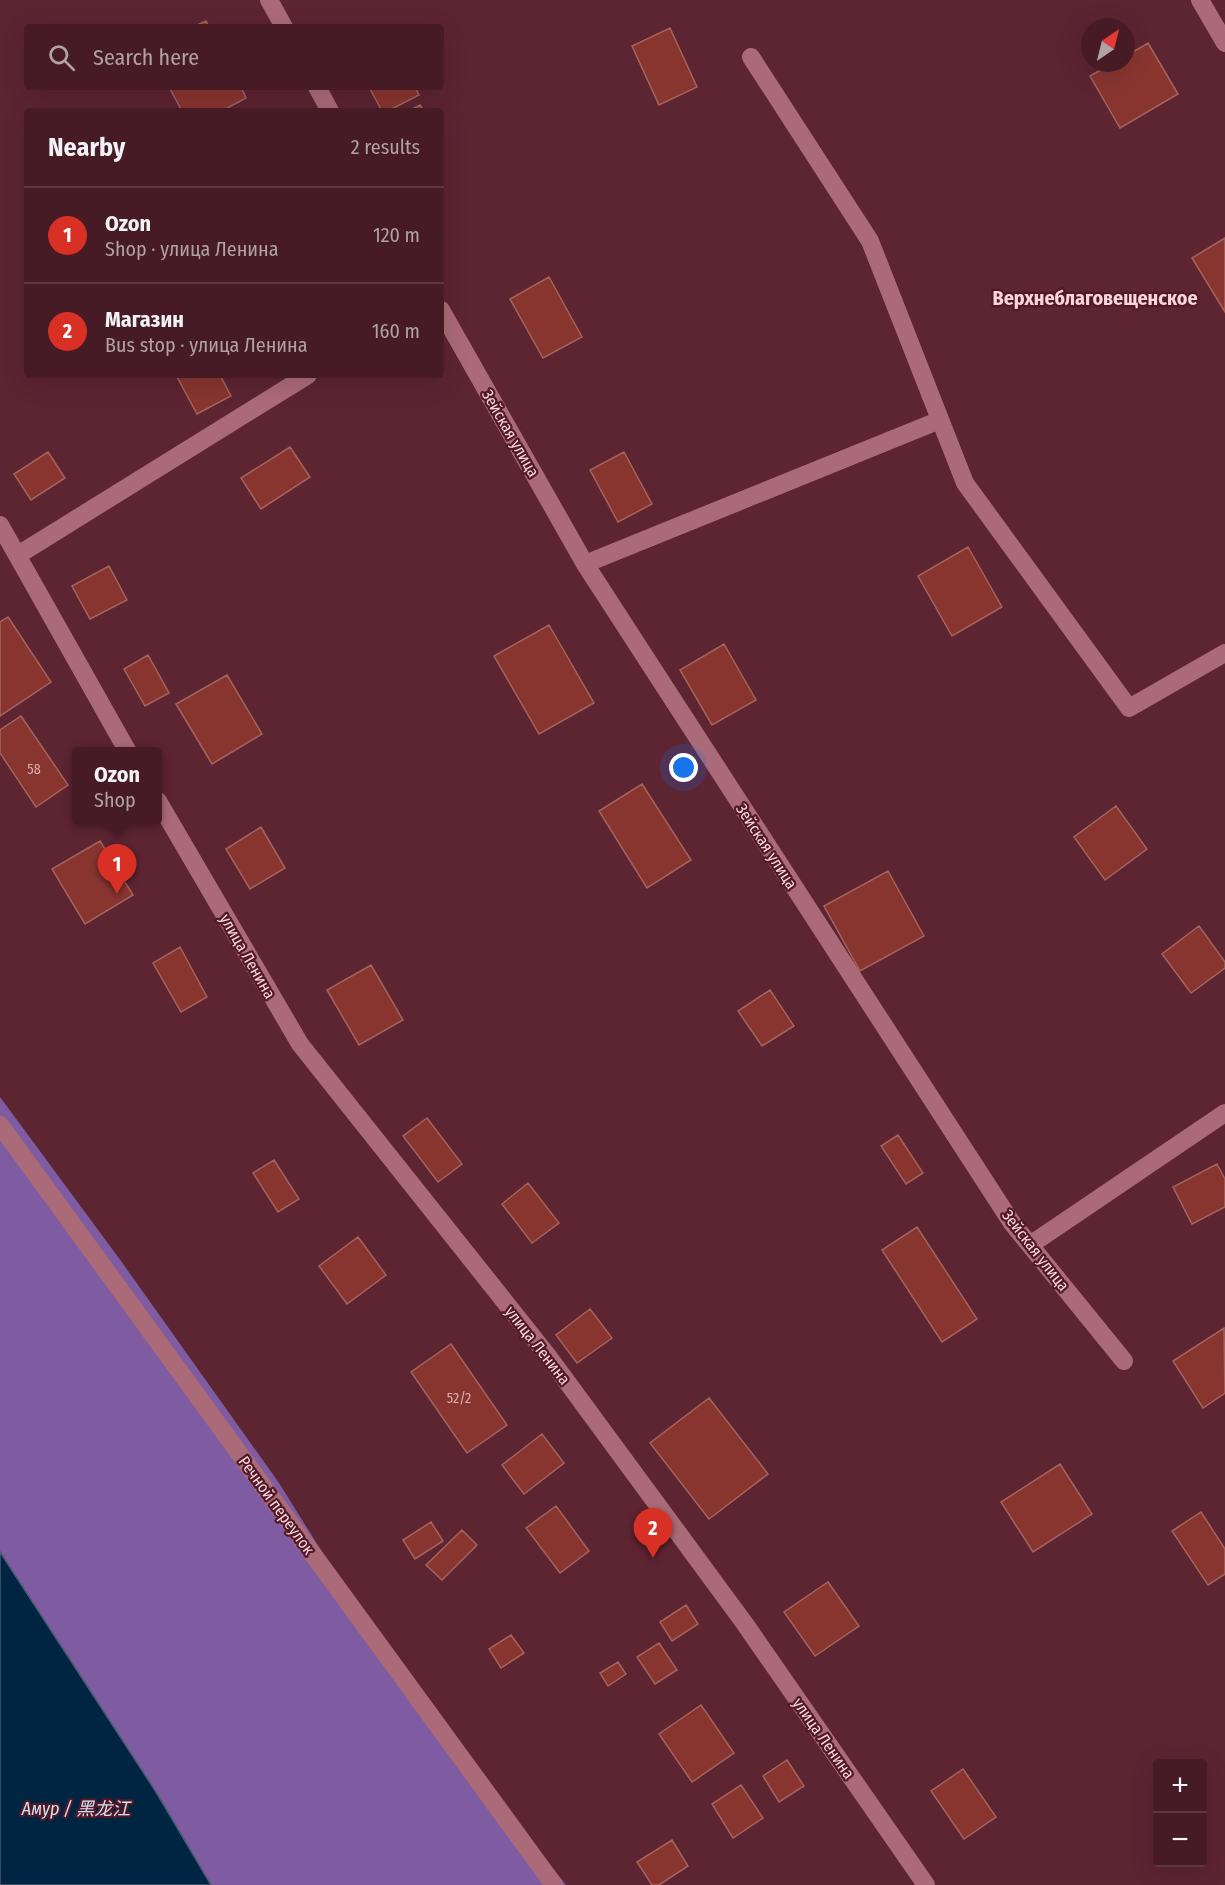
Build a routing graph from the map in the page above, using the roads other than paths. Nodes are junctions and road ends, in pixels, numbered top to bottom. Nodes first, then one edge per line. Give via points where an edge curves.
1 (269, 0) edge
2 (1200, 0) edge
3 (282, 24) edge
4 (1225, 43) edge
5 (752, 57) dead end
6 (319, 90) edge
7 (328, 108) edge
8 (444, 315) edge
9 (303, 378) edge
10 (940, 420) junction
11 (0, 525) edge
12 (18, 555) junction
13 (585, 564) junction
14 (1225, 653) edge
15 (125, 747) edge
16 (162, 808) edge
17 (1225, 1113) edge
18 (0, 1125) edge
19 (1030, 1245) junction
20 (1124, 1361) dead end
21 (554, 1885) edge
22 (926, 1885) edge

1 - 3 street
2 - 4 street
5 - 10 street via 870,241
6 - 7 street
8 - 13 street, Зейская улица
9 - 12 street
10 - 13 street
10 - 14 street via 965,483 1130,708
11 - 12 street
12 - 15 street
13 - 19 street, Зейская улица via 1012,1223
16 - 22 street, улица Ленина via 300,1044 555,1366 745,1624
17 - 19 street
18 - 21 street, Речной переулок
19 - 20 street, Зейская улица

